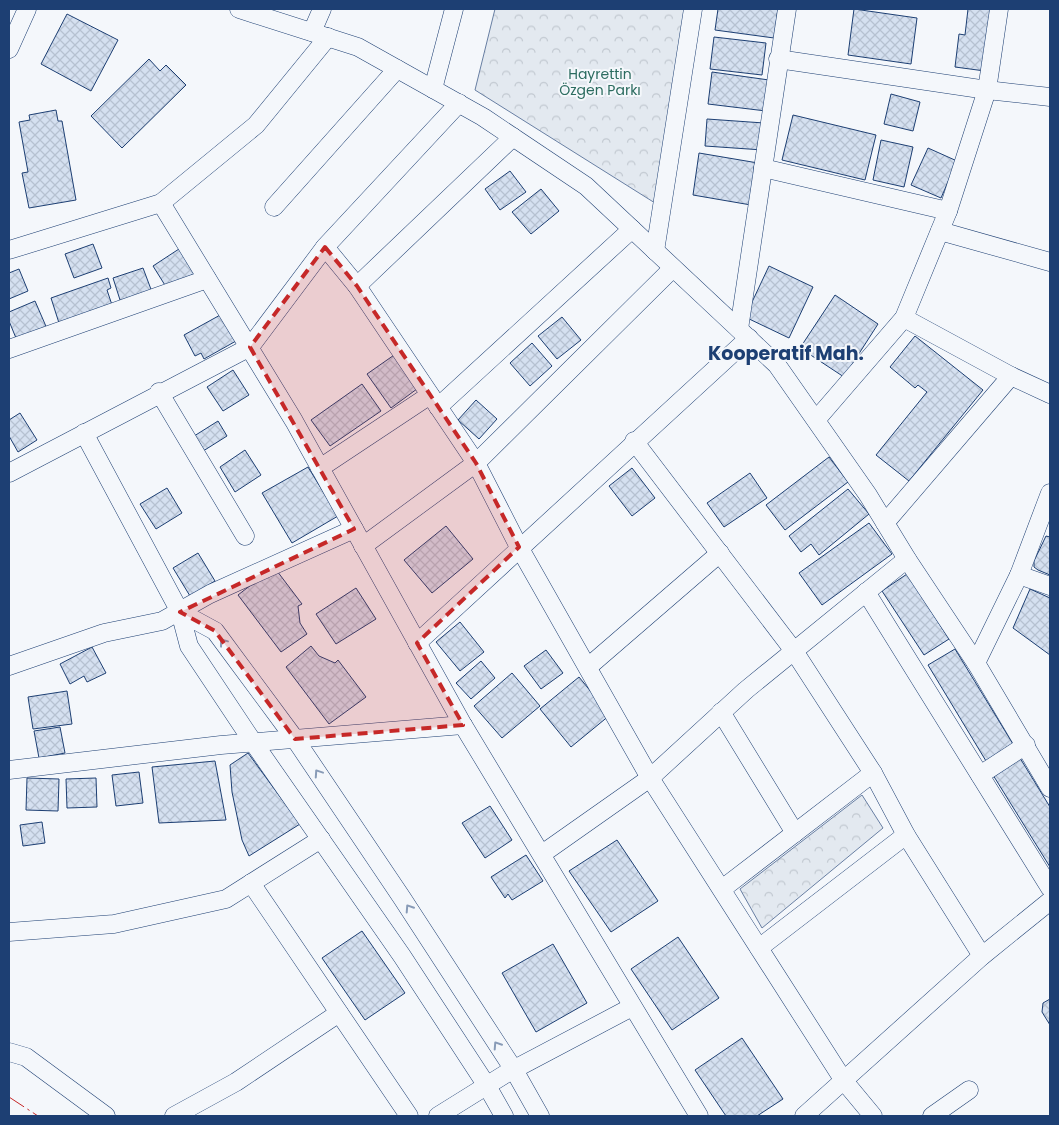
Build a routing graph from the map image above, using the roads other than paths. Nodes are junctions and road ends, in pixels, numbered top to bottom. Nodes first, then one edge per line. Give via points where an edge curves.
1 (27, 9) edge
2 (239, 9) edge
3 (322, 9) edge
4 (454, 9) edge
5 (693, 9) edge
6 (787, 9) edge
7 (999, 9) edge
8 (320, 35) junction
9 (9, 49) edge
10 (778, 59) junction
11 (397, 69) junction
12 (433, 89) junction
13 (987, 90) junction
14 (1050, 97) edge
15 (458, 103) junction
16 (513, 137) junction
17 (762, 168) junction
18 (161, 203) junction
19 (274, 207) dead end
20 (948, 210) junction
21 (632, 229) junction
22 (940, 231) junction
23 (325, 247) junction
24 (9, 250) edge
25 (655, 251) junction
26 (1050, 262) edge
27 (673, 268) junction
28 (207, 279) junction
29 (357, 286) junction
30 (904, 318) junction
31 (744, 333) junction
32 (250, 347) junction
33 (9, 349) edge
34 (1012, 376) junction
35 (159, 392) junction
36 (1050, 394) edge
37 (434, 401) junction
38 (816, 420) junction
39 (84, 433) junction
40 (634, 441) junction
41 (476, 463) junction
42 (320, 468) junction
43 (9, 473) edge
44 (1050, 493) edge
45 (886, 523) junction
46 (354, 529) junction
47 (245, 536) dead end
48 (363, 546) junction
49 (520, 547) junction
50 (720, 553) junction
51 (907, 559) junction
52 (1019, 575) junction
53 (1050, 586) edge
54 (866, 592) junction
55 (180, 612) junction
56 (417, 643) junction
57 (794, 651) junction
58 (976, 663) junction
59 (9, 666) edge
60 (588, 668) junction
61 (721, 712) junction
62 (463, 725) junction
63 (295, 739) junction
64 (253, 742) junction
65 (1026, 745) junction
66 (9, 770) edge
67 (873, 773) junction
68 (980, 775) junction
69 (650, 778) junction
70 (1050, 784) edge
71 (795, 832) junction
72 (906, 835) junction
73 (320, 839) junction
74 (542, 854) junction
75 (251, 883) junction
76 (1050, 888) edge
77 (722, 889) junction
78 (1050, 901) edge
79 (9, 932) edge
80 (759, 948) junction
81 (982, 956) junction
82 (632, 1007) junction
83 (340, 1013) junction
84 (9, 1052) edge
85 (514, 1070) junction
86 (844, 1080) junction
87 (487, 1086) junction
88 (969, 1090) dead end
89 (106, 1116) edge
90 (174, 1116) edge
91 (410, 1116) edge
92 (438, 1116) edge
93 (504, 1116) edge
94 (540, 1116) edge
95 (698, 1116) edge
96 (804, 1116) edge
97 (873, 1116) edge
98 (932, 1116) edge

1 - 9 street
2 - 8 street
3 - 8 street
4 - 12 street
5 - 25 street
6 - 10 street
7 - 13 street
8 - 11 street via 358,47
8 - 18 street via 256,125
10 - 13 street
10 - 17 street
11 - 12 street
11 - 19 street
12 - 15 street
13 - 14 street
13 - 20 street
15 - 16 street
15 - 23 street
16 - 21 street via 586,186
16 - 29 street
17 - 20 street
17 - 31 street
18 - 24 street
18 - 28 street
20 - 22 street
21 - 25 street
21 - 37 street
22 - 26 street
22 - 30 street
23 - 29 street
23 - 32 street
25 - 27 street
27 - 31 street
27 - 41 street
28 - 32 street
28 - 33 street
29 - 37 street
30 - 34 street
30 - 38 street
31 - 38 street via 778,364
31 - 40 street
32 - 35 street
32 - 42 street
34 - 36 street
34 - 45 street
35 - 39 street
35 - 47 street
37 - 41 street
37 - 42 street
38 - 45 street
39 - 43 street
39 - 55 street
40 - 49 street
40 - 50 street
41 - 48 street
41 - 49 street
42 - 46 street
44 - 52 street
45 - 51 street
46 - 48 street
46 - 55 street via 210,594
48 - 56 street
49 - 56 street
49 - 60 street
50 - 57 street
50 - 60 street
51 - 54 street
51 - 58 street
52 - 53 street
52 - 58 street
54 - 57 street
54 - 68 street
55 - 59 street via 162,621 104,633
63 -> 55 street via 214,631
55 - 64 street via 189,646
56 - 62 street
57 - 61 street
57 - 67 street
58 - 65 street
60 - 69 street
61 - 69 street
61 - 71 street
62 - 63 street
62 - 74 street
63 - 64 street
85 -> 63 street
64 - 66 street
64 - 73 street
65 - 68 street
65 - 70 street
67 - 71 street
67 - 72 street
68 - 76 street
69 - 74 street
69 - 77 street
71 - 77 street
72 - 80 street
72 - 81 street
73 - 75 street
73 - 87 street
74 - 82 street
75 - 79 street via 226,899 114,924
75 - 83 street
77 - 80 street
78 - 81 street
80 - 86 street
81 - 86 street
82 - 85 street
82 - 95 street
83 - 90 street via 236,1082
83 - 91 street
84 - 89 street via 26,1057
85 - 87 street
85 - 94 street
86 - 96 street
86 - 97 street
87 - 92 street
87 - 93 street
88 - 98 street

